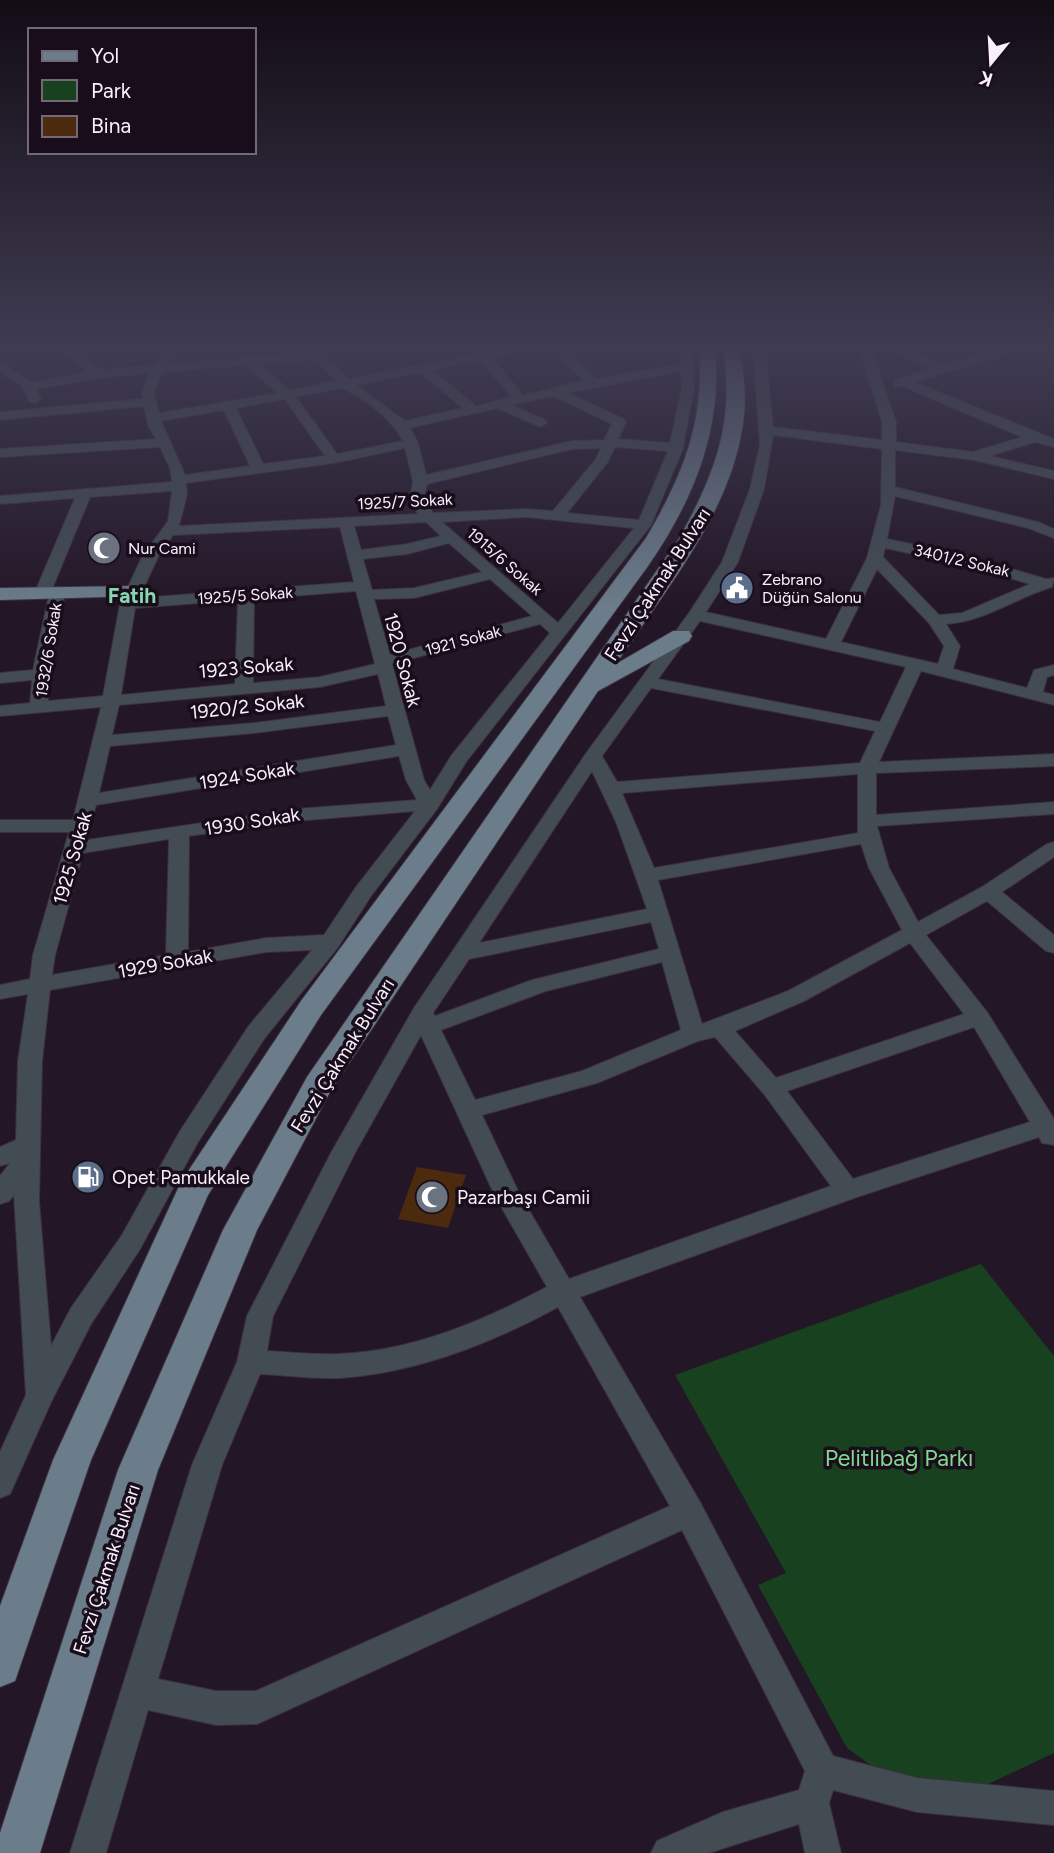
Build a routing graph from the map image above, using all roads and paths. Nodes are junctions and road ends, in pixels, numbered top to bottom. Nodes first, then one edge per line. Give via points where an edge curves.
1 (162, 434) edge
2 (242, 434) edge
3 (316, 434) edge
4 (406, 434) edge
5 (614, 434) edge
6 (679, 434) edge
7 (702, 434) edge
8 (733, 434) edge
9 (766, 434) edge
10 (802, 434) edge
11 (888, 434) edge
12 (1027, 434) edge
13 (1035, 438) junction
14 (165, 443) junction
15 (411, 443) junction
16 (611, 443) junction
17 (1054, 443) edge
18 (888, 445) junction
19 (676, 448) junction
20 (0, 453) edge
21 (974, 456) junction
22 (334, 459) junction
23 (258, 469) junction
24 (1054, 475) edge
25 (420, 481) junction
26 (178, 483) junction
27 (889, 490) junction
28 (84, 495) junction
29 (0, 500) edge
30 (557, 516) junction
31 (429, 518) junction
32 (346, 522) junction
33 (644, 525) junction
34 (168, 531) junction
35 (1054, 534) edge
36 (452, 538) junction
37 (877, 550) junction
38 (354, 555) junction
39 (493, 574) junction
40 (1050, 583) edge
41 (363, 590) junction
42 (50, 592) junction
43 (0, 594) edge
44 (246, 596) junction
45 (130, 598) junction
46 (696, 615) junction
47 (935, 620) junction
48 (552, 626) junction
49 (681, 636) junction
50 (831, 645) junction
51 (916, 664) junction
52 (383, 665) junction
53 (1054, 670) edge
54 (944, 671) junction
55 (41, 674) junction
56 (0, 678) edge
57 (647, 682) junction
58 (590, 687) junction
59 (244, 689) junction
60 (1033, 694) junction
61 (1054, 700) edge
62 (111, 701) junction
63 (39, 707) junction
64 (0, 710) edge
65 (395, 710) junction
66 (886, 727) junction
67 (102, 741) junction
68 (405, 749) junction
69 (593, 756) junction
70 (1054, 760) edge
71 (867, 768) junction
72 (612, 788) junction
73 (88, 801) junction
74 (430, 805) junction
75 (1054, 808) edge
76 (0, 826) edge
77 (81, 826) junction
78 (868, 829) junction
79 (179, 832) junction
80 (74, 848) junction
81 (1054, 848) edge
82 (646, 876) junction
83 (989, 892) junction
84 (657, 914) junction
85 (914, 934) junction
86 (330, 942) junction
87 (1054, 946) edge
88 (670, 953) junction
89 (461, 954) junction
90 (177, 960) junction
91 (41, 985) junction
92 (0, 992) edge
93 (979, 1017) junction
94 (425, 1020) junction
95 (720, 1028) junction
96 (693, 1034) junction
97 (772, 1088) junction
98 (469, 1110) junction
99 (1050, 1132) edge
100 (27, 1152) junction
101 (0, 1157) edge
102 (848, 1190) junction
103 (0, 1194) edge
104 (562, 1292) junction
105 (251, 1362) junction
106 (38, 1399) junction
107 (0, 1485) edge
108 (690, 1512) junction
109 (0, 1666) edge
110 (137, 1691) junction
111 (822, 1770) junction
112 (812, 1803) junction
113 (1054, 1808) edge
114 (17, 1853) edge
115 (88, 1853) edge
116 (669, 1853) edge
117 (822, 1853) edge

1 - 14 street, 1925 Sokak
2 - 23 street
3 - 22 street
4 - 15 street
5 - 16 street
6 - 19 street
7 - 109 main road, Fevzi Çakmak Bulvarı via 672,514 642,562 311,1007 194,1191 72,1460
8 - 58 main road, Fevzi Çakmak Bulvarı via 718,486 690,537
9 - 46 street via 757,489 730,562
10 - 18 street
11 - 18 street
12 - 13 street
13 - 17 street
13 - 21 street
14 - 20 street
14 - 26 street, 1925 Sokak via 177,468
15 - 22 street
15 - 25 street
16 - 19 street
16 - 25 street via 572,445
16 - 30 street
18 - 21 street
18 - 27 street
19 - 33 street
21 - 24 street
22 - 23 street
23 - 26 street
25 - 31 street via 417,498
26 - 28 street
26 - 34 street, 1925 Sokak via 175,521
27 - 35 street
27 - 37 street
28 - 29 street
28 - 42 street, 1932/6 Sokak
30 - 31 street, 1925/7 Sokak
30 - 33 street, 1925/7 Sokak
31 - 32 street, 1925/7 Sokak
31 - 36 street, 1915/6 Sokak
32 - 34 street, 1925/7 Sokak
32 - 38 street, 1920 Sokak
33 - 48 street
34 - 45 street, 1925 Sokak
36 - 38 street
36 - 39 street, 1915/6 Sokak
37 - 40 street, 3401/2 Sokak via 946,554
37 - 47 street
37 - 50 street
38 - 41 street, 1920 Sokak
39 - 41 street, 1925/5 Sokak via 414,593
39 - 48 street, 1915/6 Sokak
40 - 47 street via 965,618
41 - 44 street, 1925/5 Sokak
41 - 52 street, 1920 Sokak
42 - 43 main road
42 - 45 main road
42 - 55 street, 1932/6 Sokak
44 - 45 street, 1925/5 Sokak
44 - 59 street
45 - 62 street, 1925 Sokak
46 - 49 street
46 - 50 street
47 - 54 street via 952,646
48 - 52 street, 1921 Sokak
48 - 74 street
49 - 57 street
49 - 58 main road
50 - 51 street
51 - 54 street
51 - 66 street
52 - 59 street, 1923 Sokak via 320,682
52 - 65 street, 1920 Sokak
53 - 60 street via 1040,674
54 - 60 street
55 - 56 street
55 - 63 street, 1932/6 Sokak
57 - 66 street
57 - 69 street
58 - 114 main road, Fevzi Çakmak Bulvarı via 318,1084 240,1230 138,1470
59 - 62 street, 1923 Sokak
60 - 61 street
62 - 63 street, 1923 Sokak
62 - 67 street, 1925 Sokak
63 - 64 street, 1923 Sokak
65 - 67 street, 1920/2 Sokak
65 - 68 street, 1920 Sokak
66 - 71 street
67 - 73 street, 1925 Sokak
68 - 73 street, 1924 Sokak
68 - 74 street, 1920 Sokak via 415,780
69 - 72 street
69 - 89 street
70 - 71 street
71 - 72 street
71 - 78 street
72 - 82 street
73 - 77 street, 1925 Sokak
74 - 79 street, 1930 Sokak via 314,811
74 - 86 street
75 - 78 street
76 - 77 street
77 - 80 street, 1925 Sokak
78 - 82 street
78 - 85 street via 879,868
79 - 80 street, 1930 Sokak
79 - 90 street
80 - 91 street, 1925 Sokak via 44,955
81 - 83 street
82 - 84 street
83 - 85 street
83 - 87 street
84 - 88 street
84 - 89 street
85 - 93 street
85 - 95 street via 796,996
86 - 90 street, 1929 Sokak via 265,944
86 - 106 street via 256,1032 131,1242 81,1316
88 - 94 street
88 - 96 street
89 - 94 street
90 - 91 street, 1929 Sokak
91 - 92 street, 1929 Sokak
91 - 100 street, 1925 Sokak via 30,1061
93 - 97 street
93 - 99 street
94 - 98 street
94 - 105 street via 344,1151 260,1316
95 - 96 street
95 - 97 street
96 - 98 street via 589,1077
97 - 102 street
98 - 104 street via 508,1196
99 - 102 street
100 - 101 street
100 - 103 street
100 - 106 street, 1925 Sokak
102 - 104 street
104 - 105 street via 523,1314 415,1354 340,1366
104 - 108 street
105 - 110 street via 207,1465
106 - 107 street
108 - 110 street via 257,1707 216,1707
108 - 111 street
110 - 115 street
111 - 112 street
111 - 113 street via 917,1795
112 - 116 street via 723,1829
112 - 117 street

